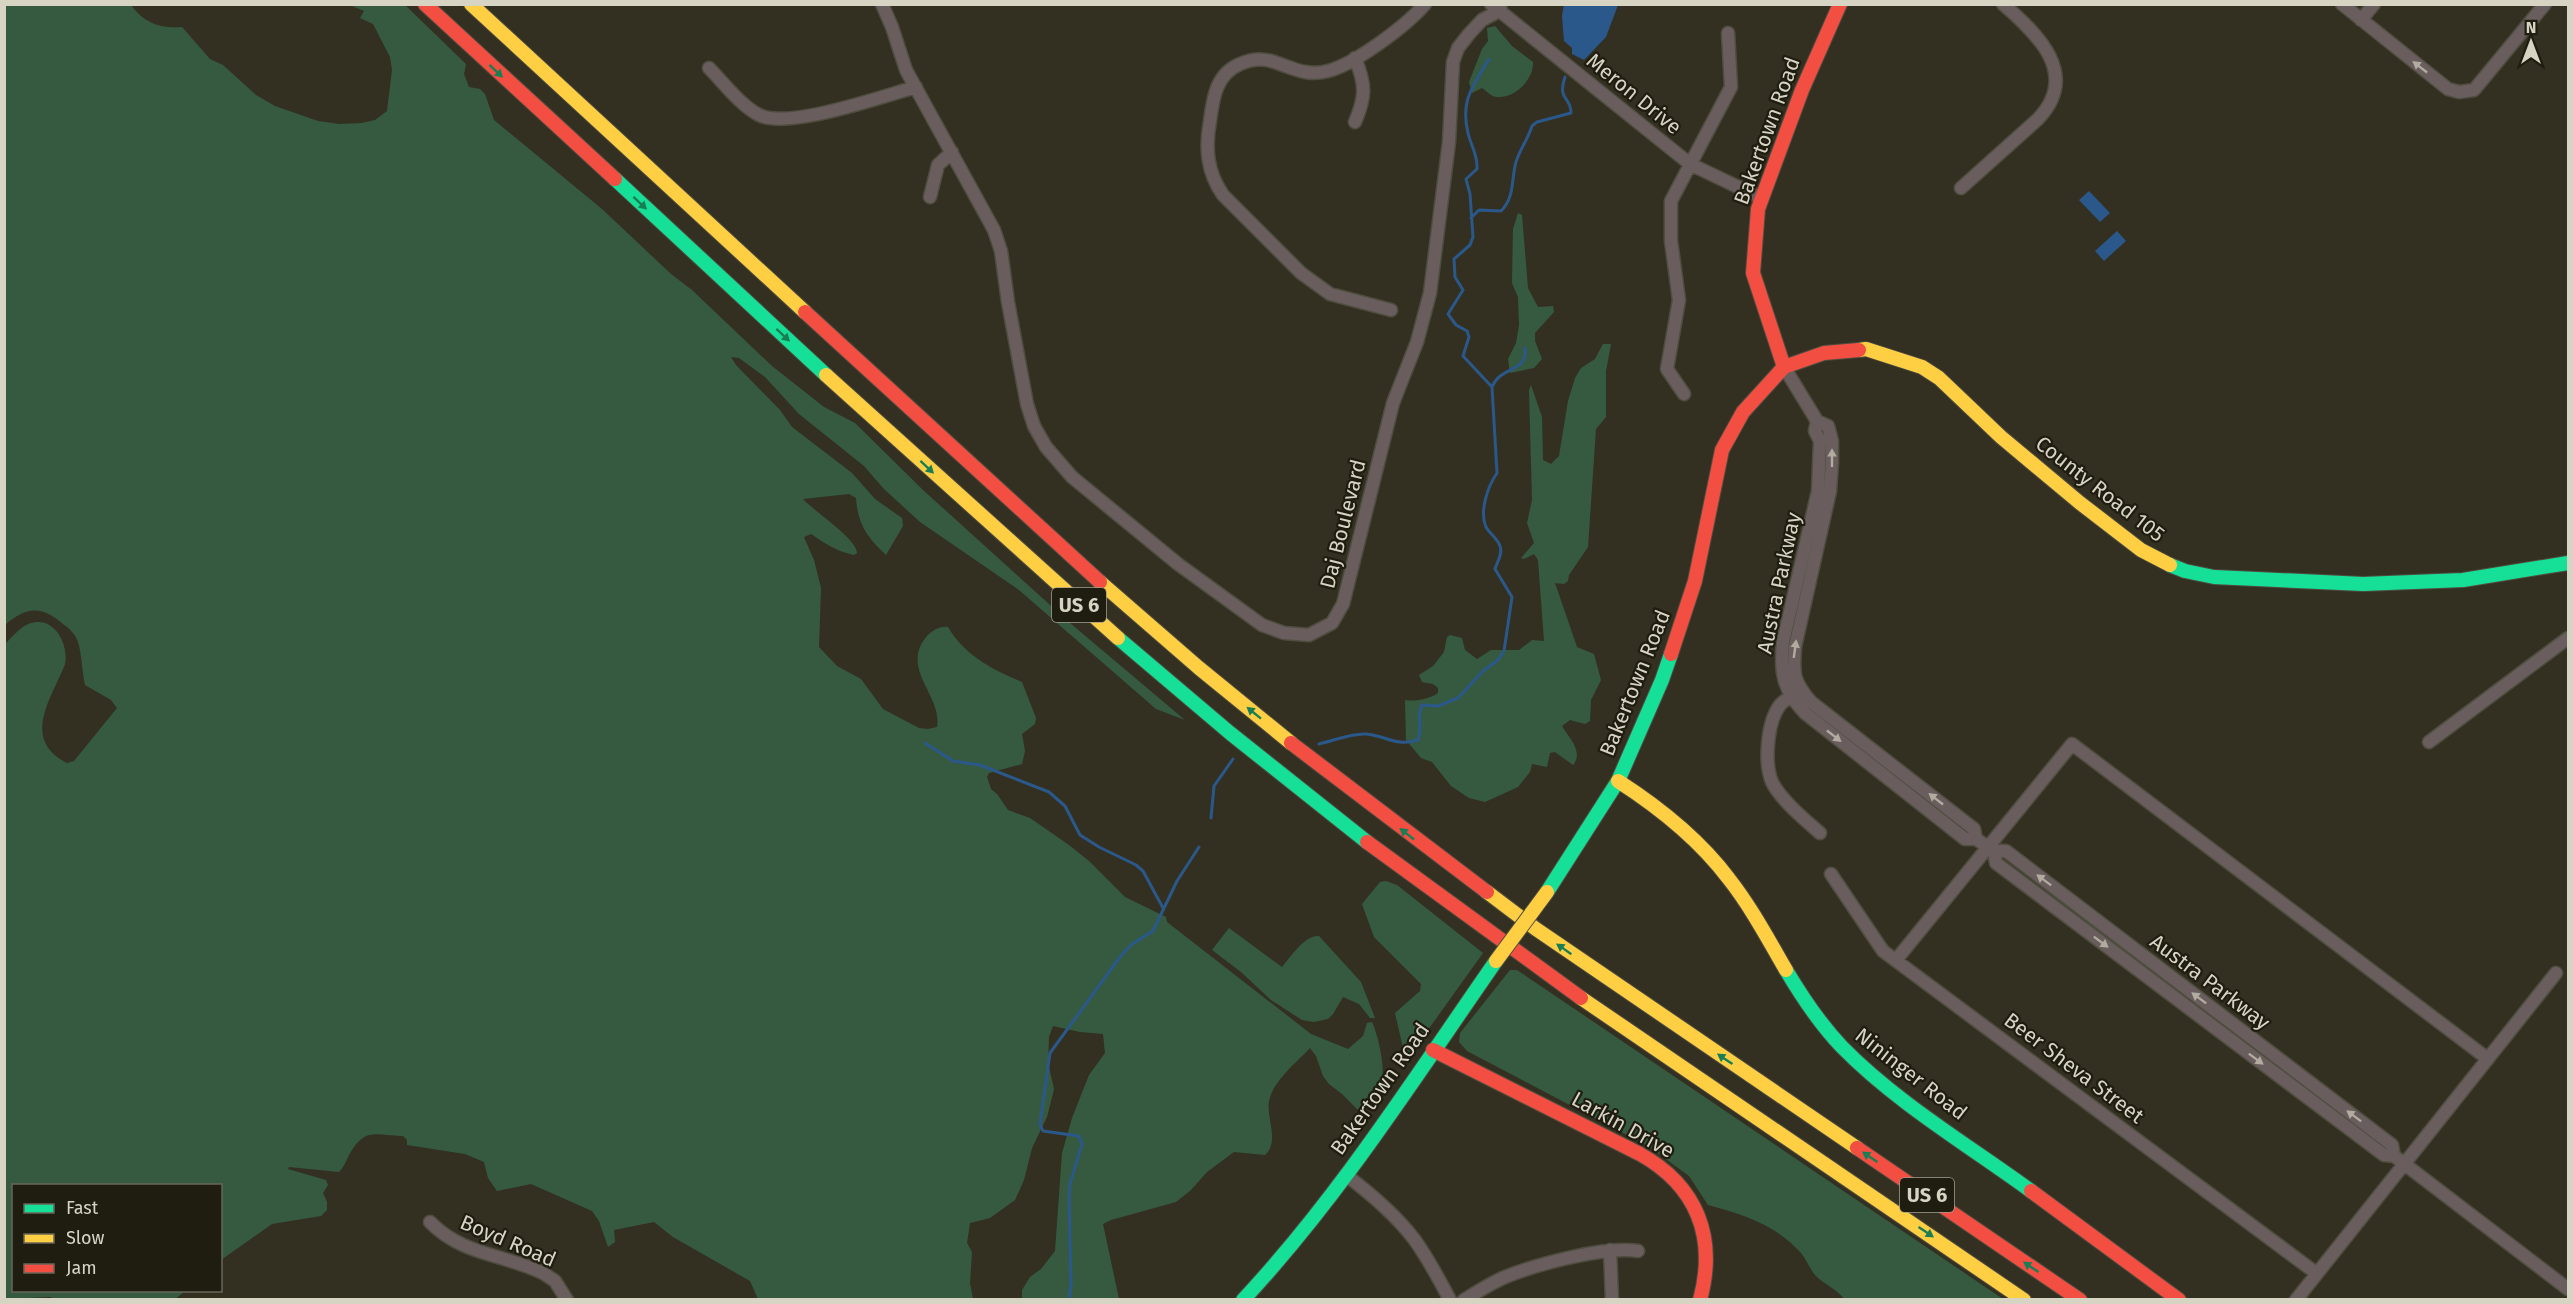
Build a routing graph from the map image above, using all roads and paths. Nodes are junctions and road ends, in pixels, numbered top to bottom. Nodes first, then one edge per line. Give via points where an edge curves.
1 (425, 4) edge
2 (471, 4) edge
3 (882, 4) edge
4 (1425, 4) edge
5 (1840, 4) edge
6 (2003, 4) edge
7 (2342, 4) edge
8 (2374, 4) edge
9 (2545, 4) edge
10 (1497, 6) edge
11 (2361, 20) junction
12 (1728, 33) dead end
13 (1356, 58) junction
14 (709, 68) dead end
15 (916, 87) junction
16 (1355, 122) dead end
17 (952, 152) junction
18 (1690, 164) junction
19 (1961, 188) dead end
20 (930, 197) dead end
21 (1761, 198) junction
22 (1391, 310) dead end
23 (1784, 367) junction
24 (1684, 394) dead end
25 (1817, 421) junction
26 (2568, 563) edge
27 (2568, 638) edge
28 (1801, 690) junction
29 (1790, 698) junction
30 (2429, 742) dead end
31 (1618, 781) junction
32 (1820, 833) dead end
33 (1976, 839) junction
34 (1991, 849) junction
35 (1831, 874) dead end
36 (1896, 960) junction
37 (2556, 973) dead end
38 (1433, 1050) junction
39 (2488, 1059) junction
40 (2405, 1164) junction
41 (1346, 1175) junction
42 (430, 1222) dead end
43 (1610, 1250) junction
44 (1638, 1251) dead end
45 (2316, 1273) junction
46 (2568, 1289) edge
47 (567, 1299) edge
48 (1243, 1299) edge
49 (1450, 1299) edge
50 (1464, 1299) edge
51 (1612, 1299) edge
52 (1700, 1299) edge
53 (2024, 1299) edge
54 (2080, 1299) edge
55 (2179, 1299) edge
56 (2296, 1299) edge

1 -> 53 main road, US 6 via 992,527 1147,665 1242,743 1498,940
54 -> 2 main road, US 6 via 1536,929 1327,772 1084,569
3 - 15 street, Daj Boulevard
4 - 13 street via 1414,17
5 - 21 main road, Bakertown Road
6 - 19 street via 2050,53 2056,84 2054,98
7 - 11 street
8 - 11 street
9 -> 11 street via 2471,92 2448,89
10 - 17 street, Daj Boulevard via 1468,34 1453,62 1449,142 1430,293 1417,342 1393,403 1343,604 1332,623 1309,635 1262,626 1226,601 1094,496 1046,447 1027,404 1001,251 994,230
10 - 18 street, Meron Drive
12 - 18 street via 1731,87
13 - 16 street via 1365,92
13 - 22 street via 1345,66 1316,74 1262,59 1231,67 1217,85 1207,159 1223,195 1301,273 1330,294
14 - 15 street via 748,107 760,116 777,120 798,119
15 - 17 street, Daj Boulevard
17 - 20 street via 938,165
18 - 21 street, Meron Drive
18 - 24 street via 1671,201 1671,240 1679,300 1667,369
21 - 23 main road, Bakertown Road via 1753,273
23 - 25 street, Austra Parkway
23 - 26 main road, County Road 105 via 1824,353 1866,349 1922,367 2088,510 2141,550 2185,571 2214,577 2363,584 2463,580
23 - 31 main road, Bakertown Road via 1743,412 1722,450 1686,611 1658,691
28 -> 25 street, Austra Parkway via 1793,668 1795,647 1830,491 1832,462 1828,426
25 - 29 street, Austra Parkway via 1818,491 1783,642 1781,664
27 - 30 street
28 - 29 street
33 -> 28 street, Austra Parkway via 1974,829 1811,702
29 - 32 street via 1780,705 1769,735 1767,761 1773,783
29 -> 33 street, Austra Parkway via 1965,838
31 - 38 main road, Bakertown Road, bridge via 1547,892
31 - 55 main road, Nininger Road via 1672,819 1720,868 1744,899 1803,1000 1854,1059
33 - 34 street, Austra Parkway
34 - 36 street
34 - 39 street via 2072,744
34 - 40 street, Austra Parkway via 2006,851 2392,1145 2394,1156
35 - 36 street, Beer Sheva Street via 1883,951
36 - 45 street, Beer Sheva Street
37 - 39 street
38 - 41 main road, Bakertown Road
38 - 52 main road, Larkin Drive via 1666,1170 1683,1187 1702,1224 1707,1250 1706,1279
39 - 40 street
40 - 45 street
40 - 46 street, Austra Parkway
41 - 48 main road, Bakertown Road via 1267,1275
41 - 49 street via 1402,1225 1424,1253
42 - 47 street, Boyd Road via 460,1245 543,1273 555,1281
43 - 44 street
43 - 50 street via 1506,1276
43 - 51 street
45 - 56 street

